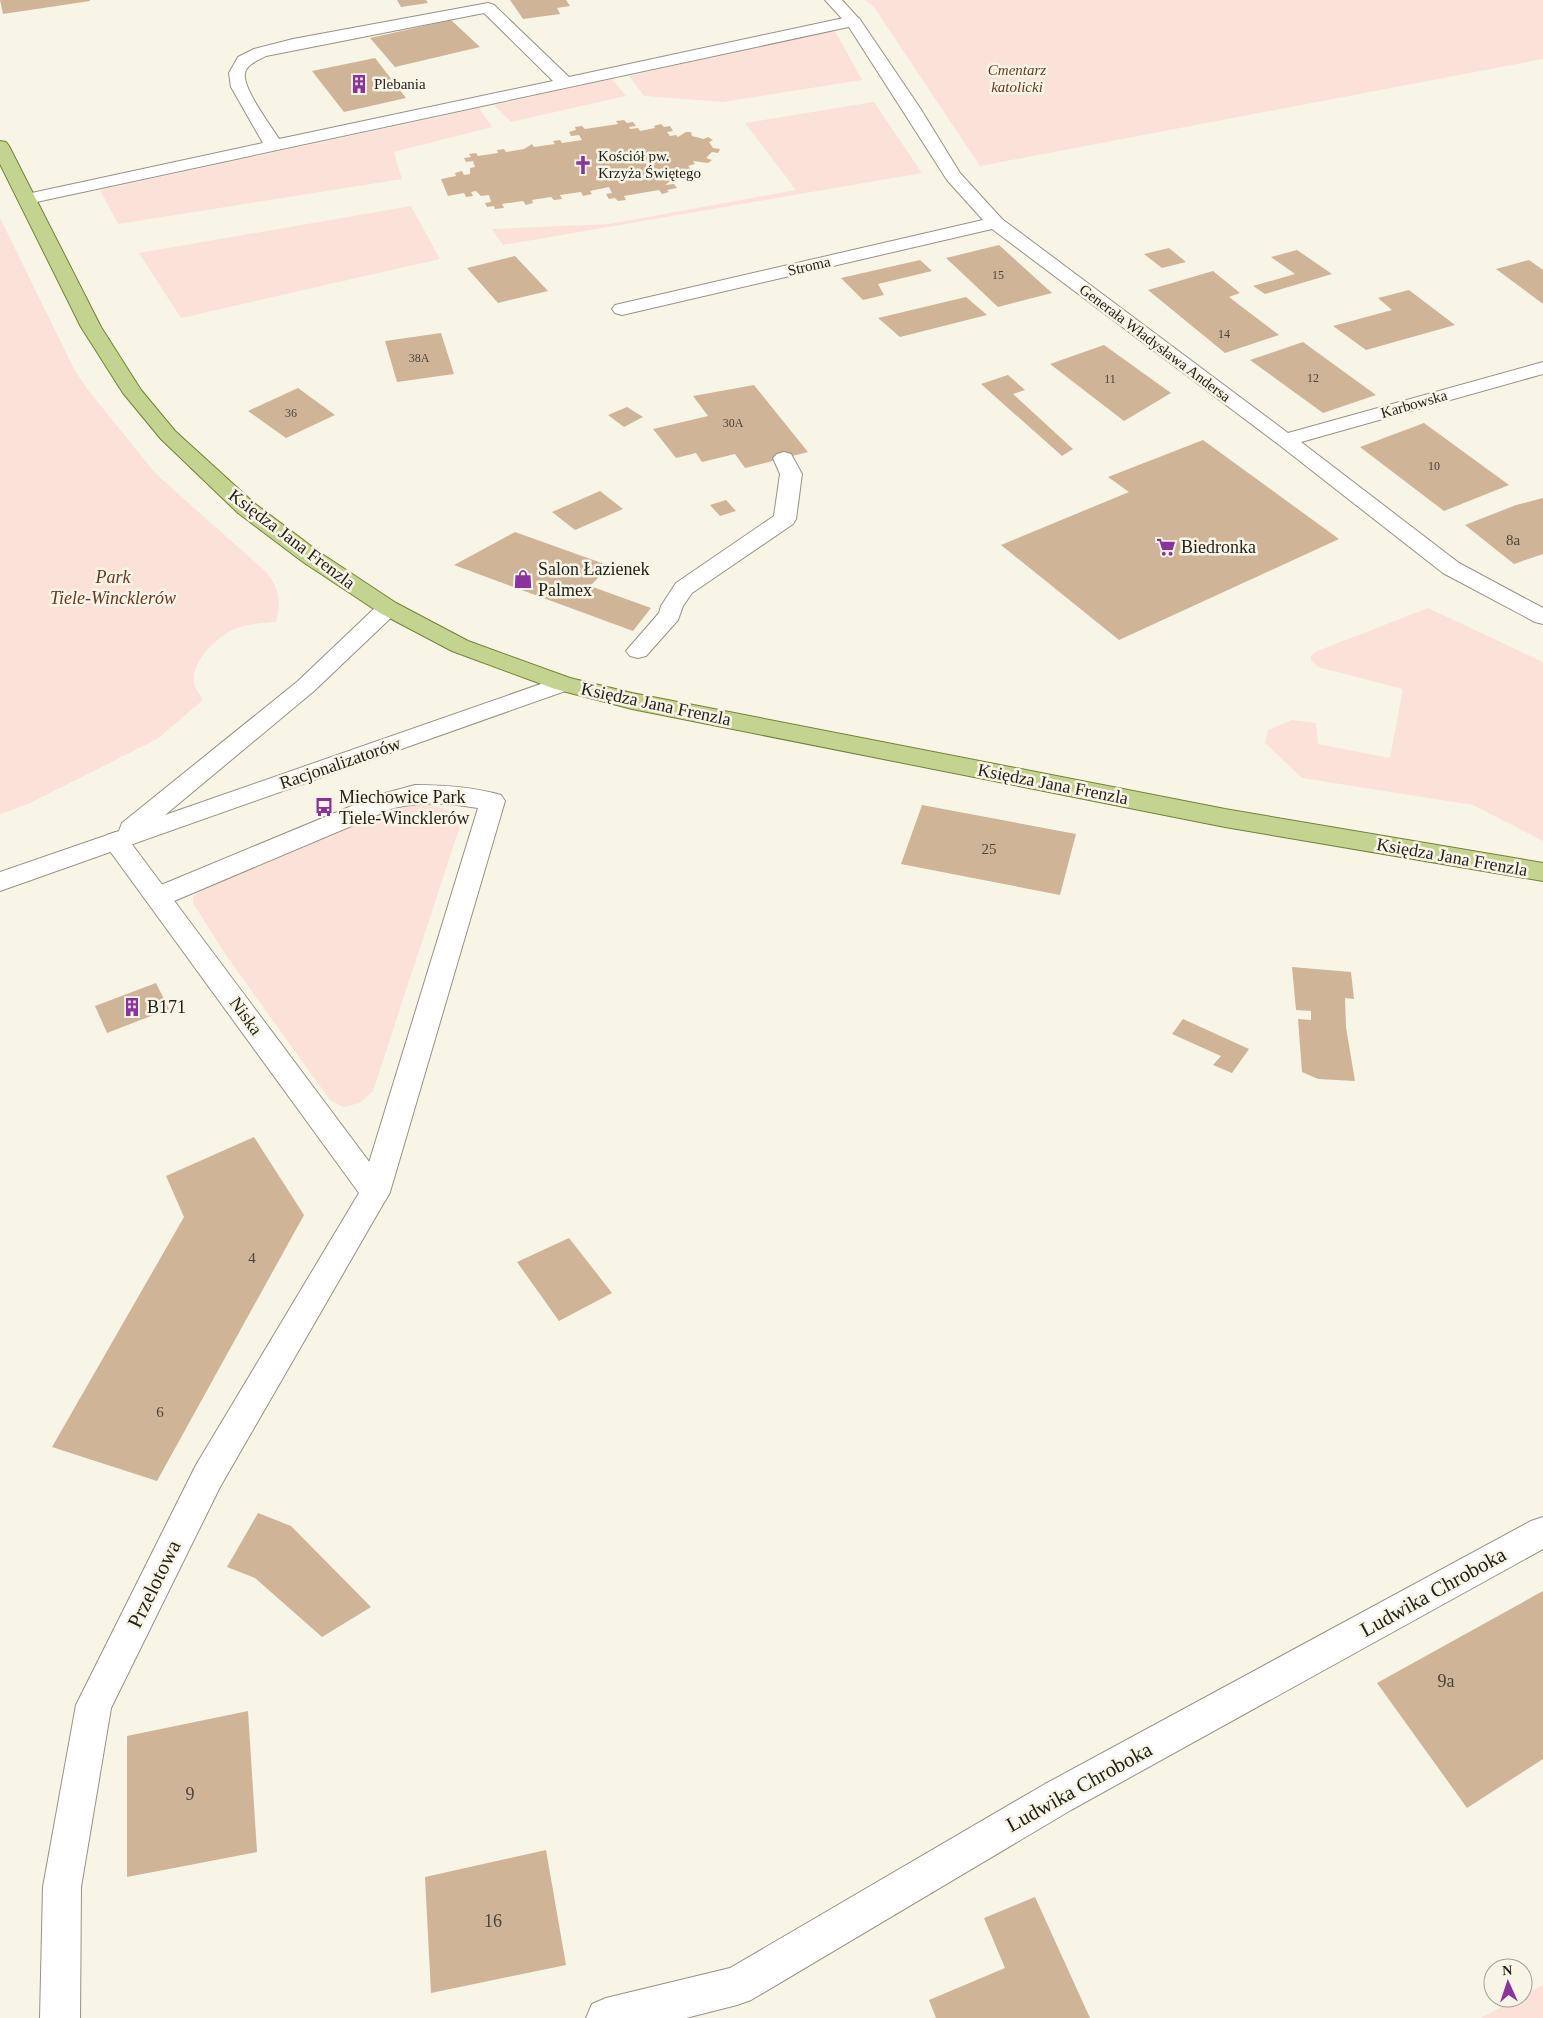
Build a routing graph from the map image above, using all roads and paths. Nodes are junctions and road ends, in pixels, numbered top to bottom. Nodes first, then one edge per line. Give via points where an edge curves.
1 (833, 0) edge
2 (853, 21) junction
3 (565, 83) junction
4 (0, 146) edge
5 (274, 146) junction
6 (27, 199) junction
7 (995, 223) junction
8 (622, 309) dead end
9 (1543, 368) edge
10 (1285, 440) junction
11 (784, 458) dead end
12 (388, 608) junction
13 (1543, 617) edge
14 (638, 651) dead end
15 (563, 684) junction
16 (116, 841) junction
17 (1543, 872) edge
18 (0, 882) edge
19 (158, 897) junction
20 (375, 1192) junction
21 (1543, 1532) edge
22 (60, 2018) edge
23 (606, 2018) edge

1 - 2 street, Generała Władysława Andersa
2 - 3 street
2 - 7 street, Generała Władysława Andersa via 953,176
3 - 5 street
3 - 5 street via 488,8 293,44 260,52 244,61 237,73 240,87
4 - 6 main road, Księdza Jana Frenzla
5 - 6 street
6 - 12 main road, Księdza Jana Frenzla via 105,350 133,393 168,435 246,508 311,557
7 - 8 street, Stroma
7 - 10 street, Generała Władysława Andersa
9 - 10 street, Karbowska
10 - 13 street, Generała Władysława Andersa via 1451,568
11 - 14 street via 790,474 785,519 684,588 670,615
12 - 15 main road, Księdza Jana Frenzla via 460,646
12 - 16 street, Racjonalizatorów via 306,686
15 - 16 street, Racjonalizatorów
15 - 17 main road, Księdza Jana Frenzla via 641,703 1216,817
16 - 18 street, Racjonalizatorów
16 - 19 street, Niska
19 - 20 street, Niska
19 - 20 street, Przelotowa via 388,801 415,794 442,794 492,801
20 - 22 street, Przelotowa via 208,1476 94,1705 62,1887
21 - 23 street, Ludwika Chroboka via 1058,1797 737,1986

